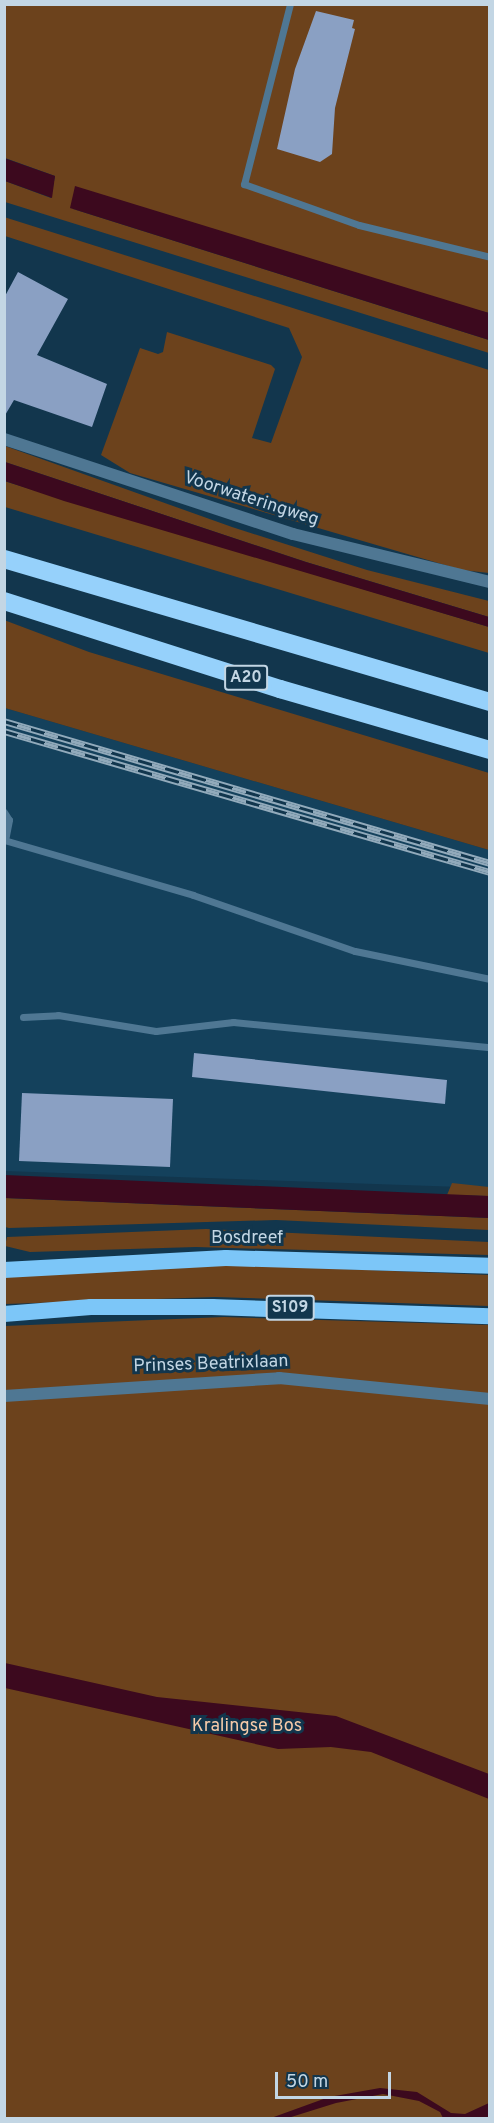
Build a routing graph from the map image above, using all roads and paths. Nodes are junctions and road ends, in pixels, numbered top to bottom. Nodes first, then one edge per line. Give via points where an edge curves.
1 (290, 4) edge
2 (489, 257) edge
3 (4, 439) edge
4 (4, 559) edge
5 (489, 582) edge
6 (4, 601) edge
7 (489, 702) edge
8 (489, 750) edge
9 (4, 812) edge
10 (5, 840) edge
11 (489, 980) edge
12 (23, 1017) dead end
13 (489, 1047) edge
14 (489, 1266) edge
15 (4, 1270) edge
16 (4, 1314) edge
17 (489, 1316) edge
18 (4, 1396) edge
19 (489, 1399) edge

1 - 2 lane via 244,184 359,225
3 - 5 street, Voorwateringweg via 293,534
4 - 7 highway, A20
6 - 8 highway, A20 via 280,689
9 - 10 lane via 9,820
10 - 11 lane via 193,896 355,951
12 - 13 lane via 58,1015 156,1030 233,1022
14 - 15 highway, Bosdreef via 226,1258
16 - 17 highway, S109 via 91,1307 212,1307
18 - 19 street, Prinses Beatrixlaan via 279,1378

